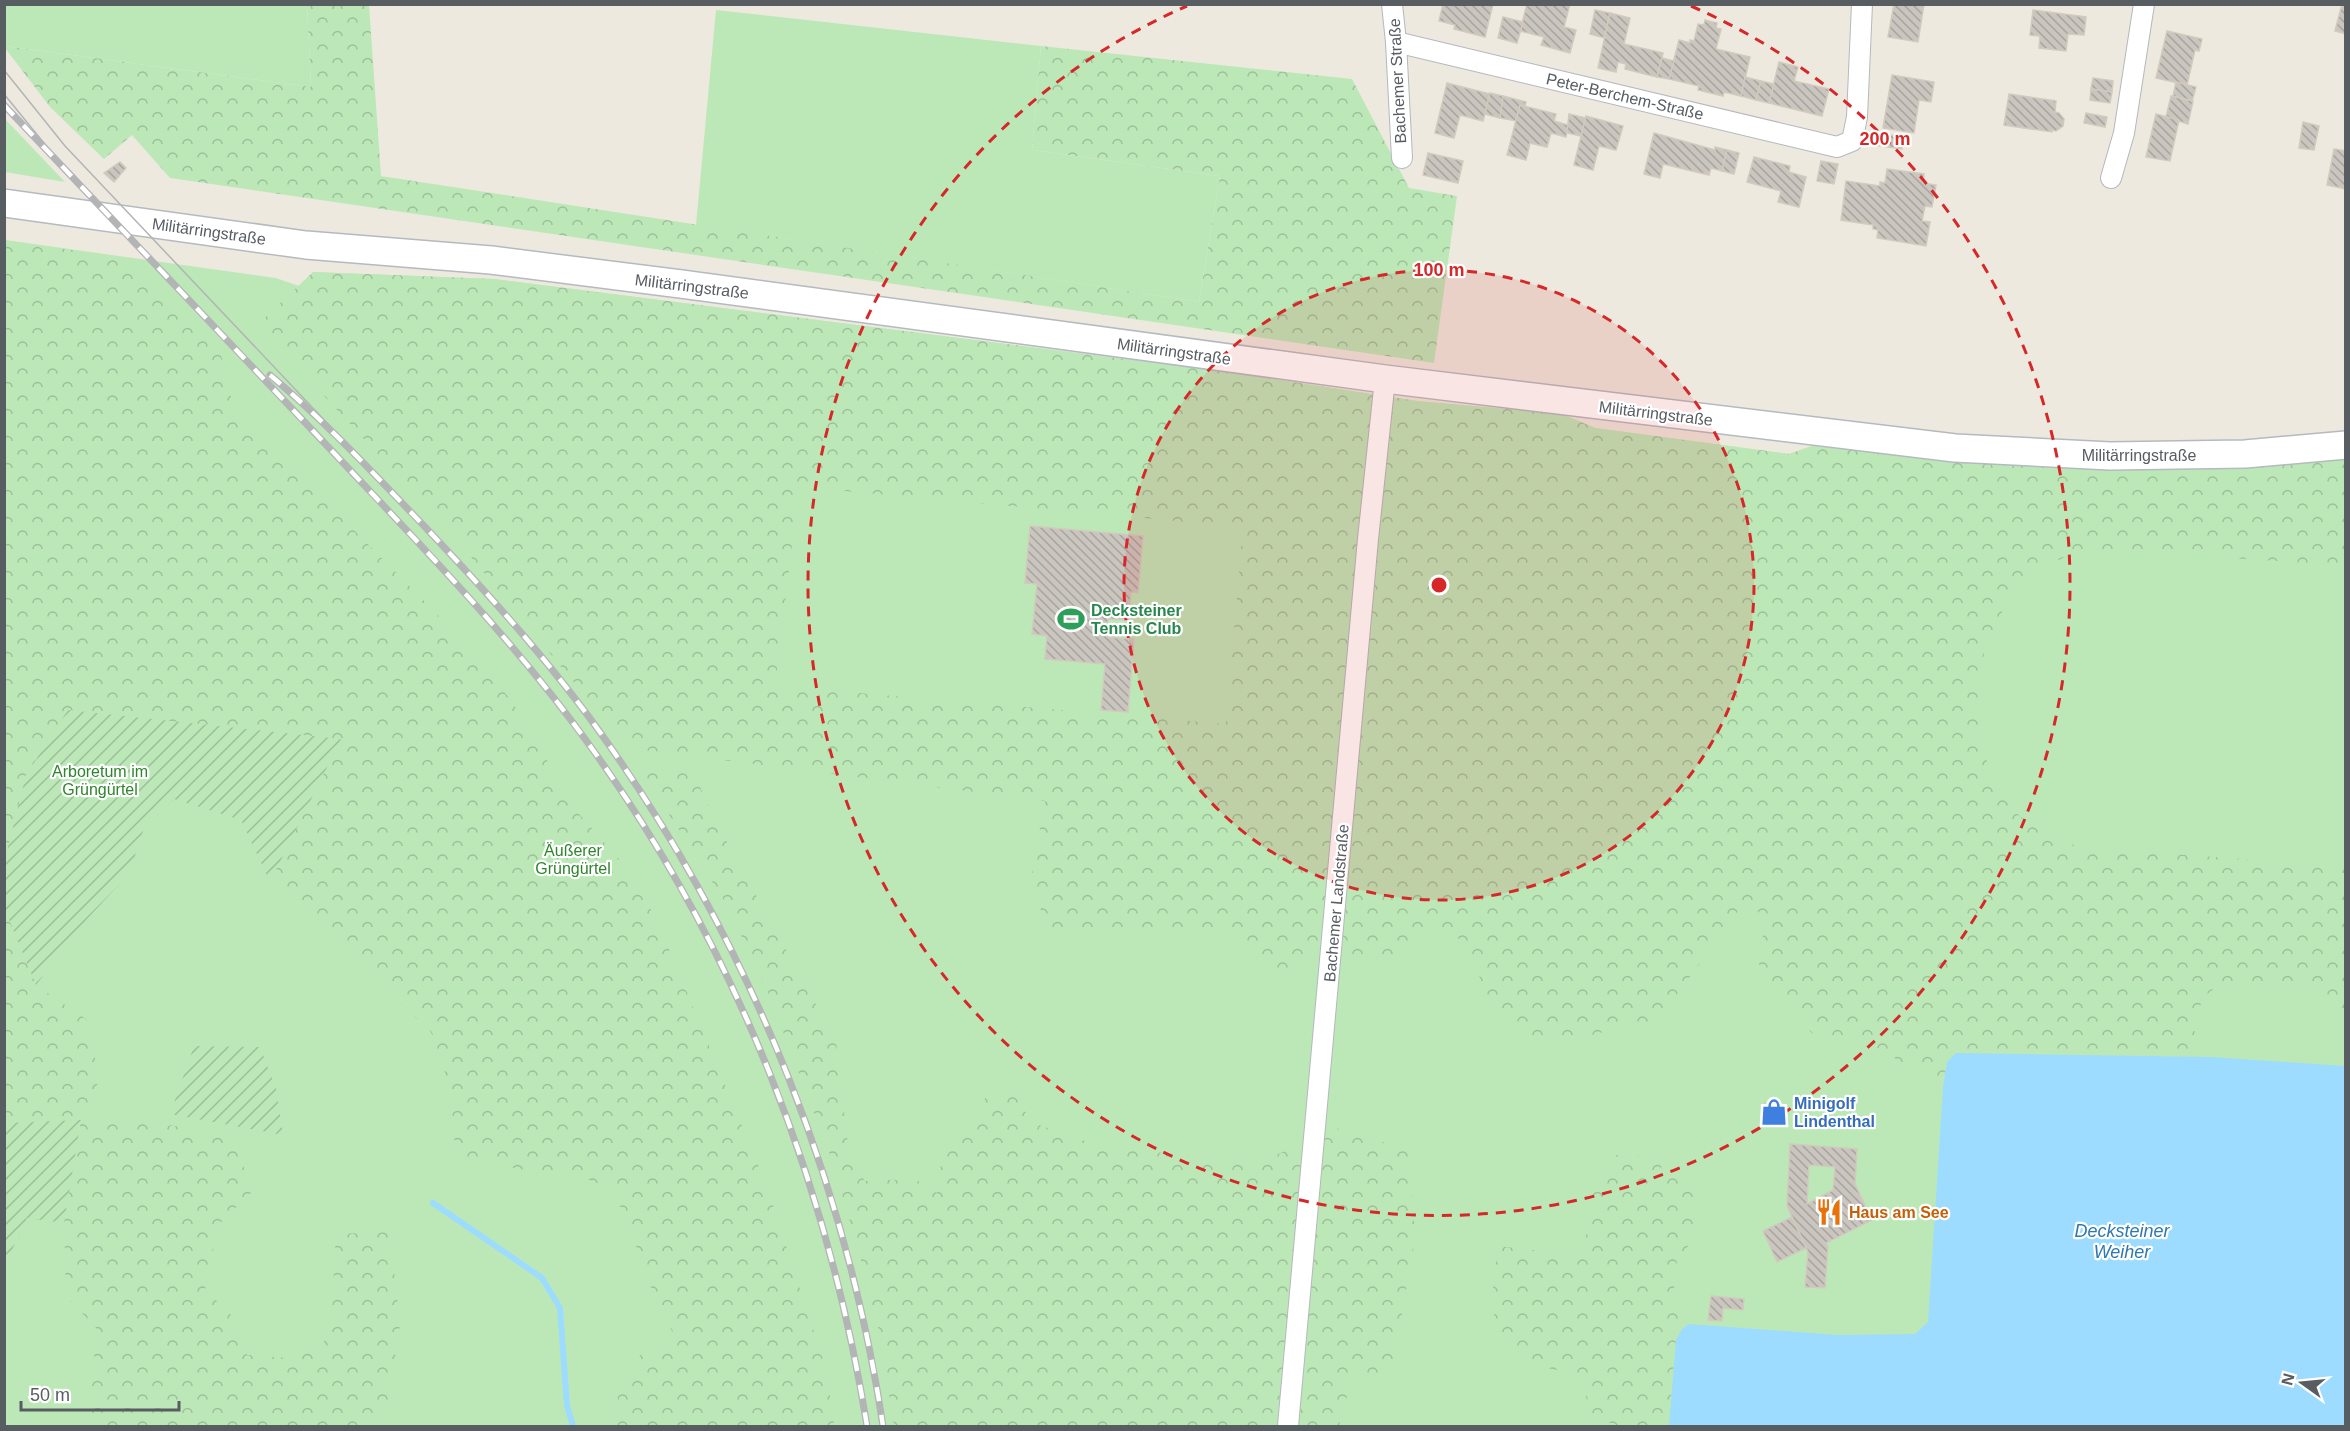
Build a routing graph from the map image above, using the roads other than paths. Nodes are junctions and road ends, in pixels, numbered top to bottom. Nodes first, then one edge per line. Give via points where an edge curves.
1 (1392, 4) edge
2 (1862, 4) edge
3 (2144, 4) edge
4 (1396, 42) junction
5 (1402, 158) dead end
6 (2111, 178) dead end
7 (4, 203) edge
8 (1385, 379) junction
9 (2346, 445) edge
10 (1288, 1426) edge

1 - 4 street, Bachemer Straße
2 - 4 street, Peter-Berchem-Straße via 1857,117 1852,141 1837,147
3 - 6 street via 2124,133
4 - 5 street, Bachemer Straße
7 - 8 main road, Militärringstraße via 306,244 491,260 681,284
8 - 9 main road, Militärringstraße via 1833,435 2027,453 2246,454
8 - 10 street, Bachemer Landstraße

